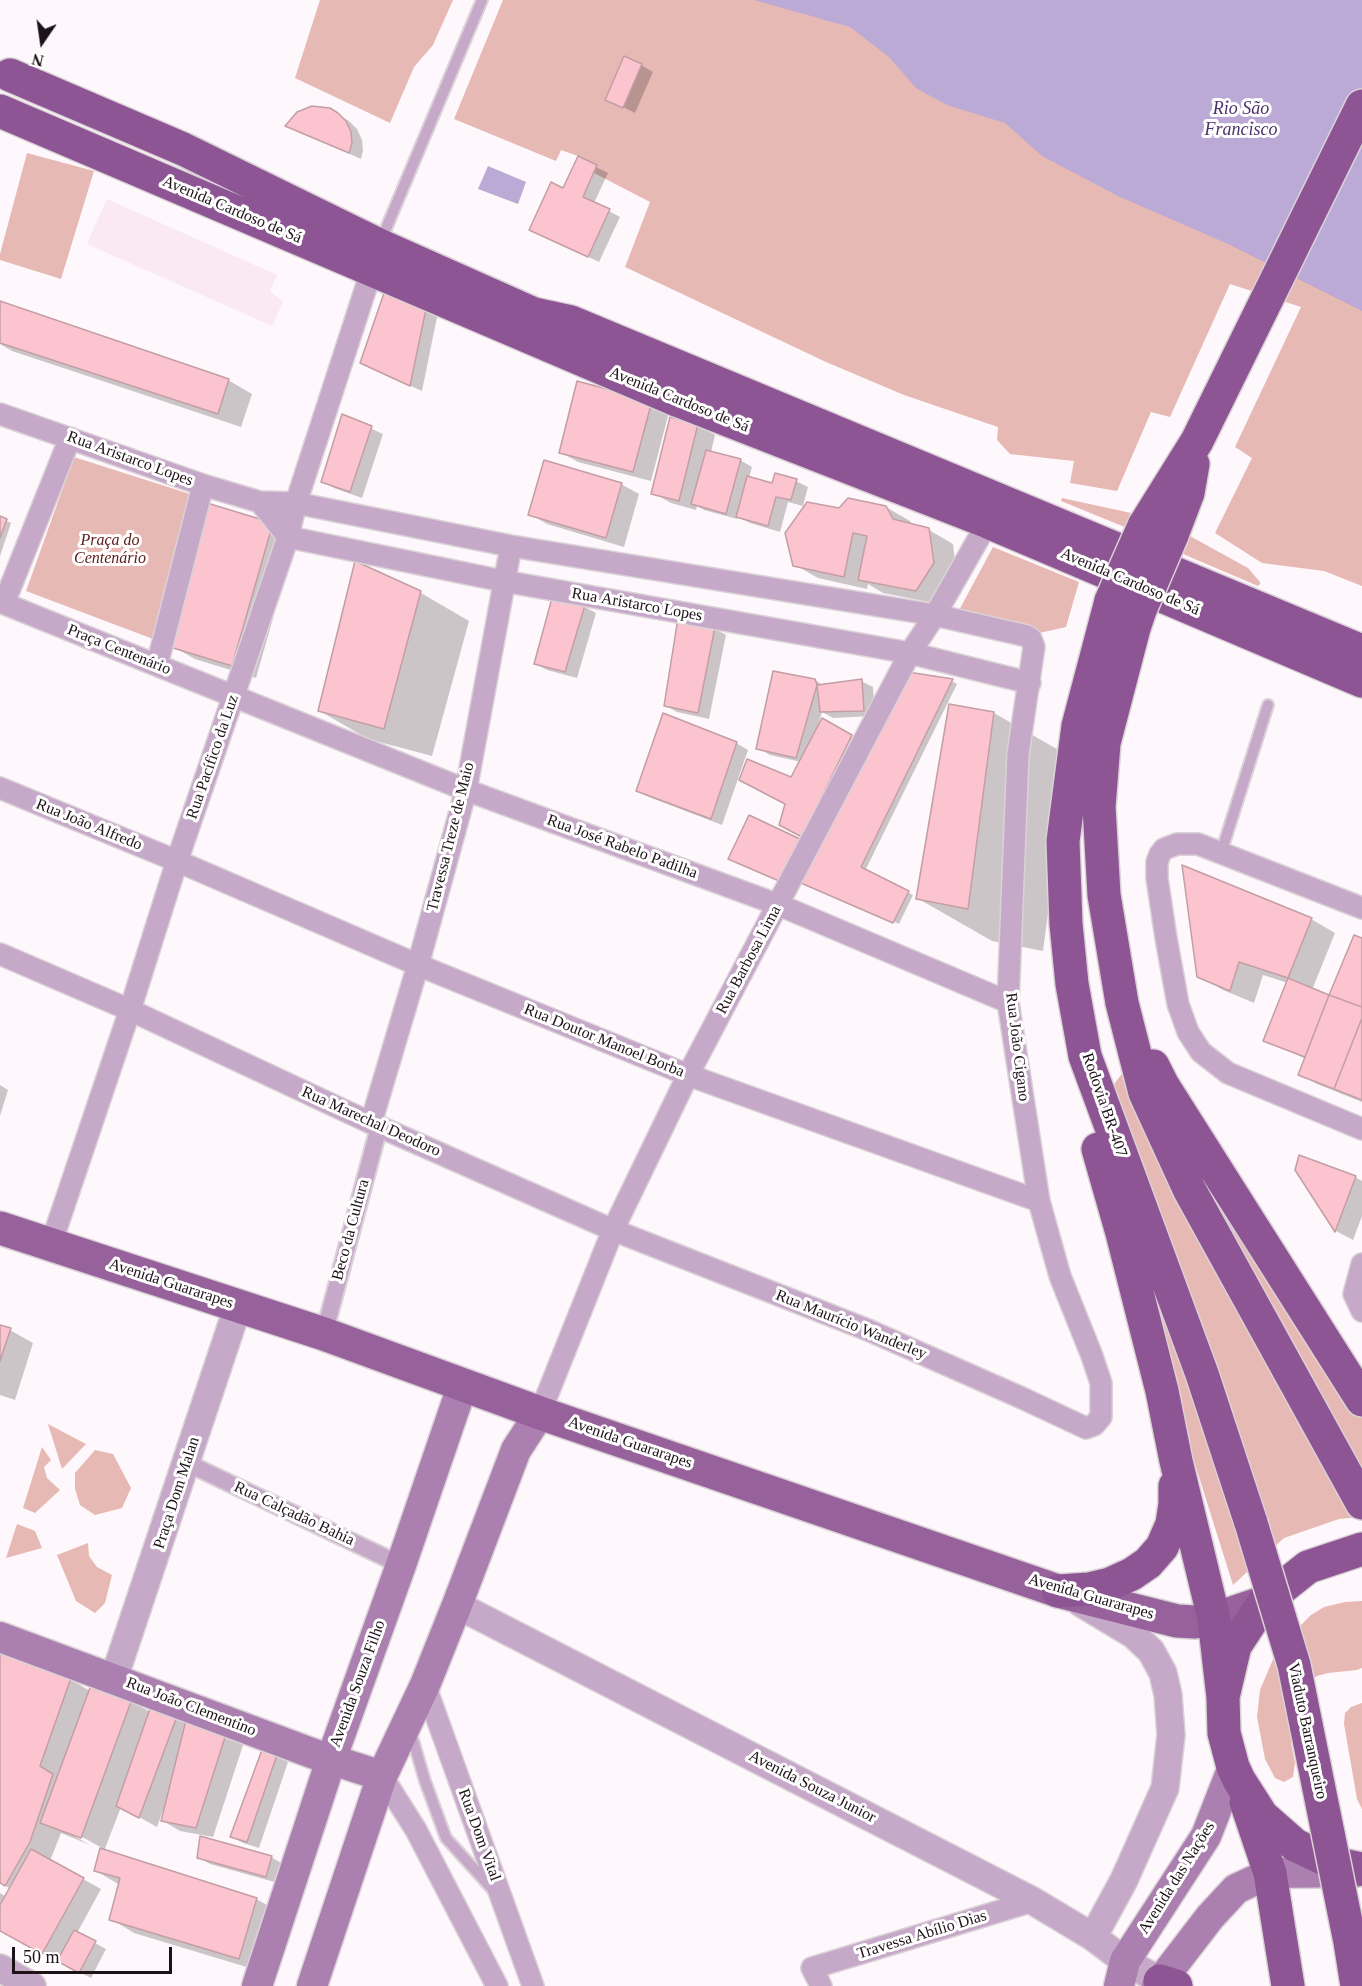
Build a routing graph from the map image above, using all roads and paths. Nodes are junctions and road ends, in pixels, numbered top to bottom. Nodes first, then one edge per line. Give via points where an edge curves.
1 (482, 0) edge
2 (5, 70) edge
3 (1362, 106) edge
4 (0, 110) edge
5 (376, 257) junction
6 (0, 414) edge
7 (70, 438) junction
8 (203, 485) junction
9 (260, 502) junction
10 (296, 503) junction
11 (988, 522) junction
12 (288, 537) junction
13 (511, 546) junction
14 (503, 581) junction
15 (2, 602) edge
16 (1126, 605) junction
17 (936, 615) junction
18 (1034, 647) joint
19 (1362, 651) edge
20 (910, 653) junction
21 (157, 665) junction
22 (1362, 681) edge
23 (1030, 683) junction
24 (234, 697) junction
25 (1268, 705) dead end
26 (0, 788) edge
27 (466, 790) junction
28 (1221, 853) junction
29 (177, 861) junction
30 (779, 905) junction
31 (1362, 908) edge
32 (0, 954) edge
33 (418, 965) junction
34 (1008, 1002) junction
35 (1122, 1003) junction
36 (130, 1010) junction
37 (1085, 1056) junction
38 (688, 1075) junction
39 (375, 1125) junction
40 (1362, 1129) edge
41 (1039, 1201) junction
42 (0, 1228) edge
43 (614, 1230) junction
44 (51, 1244) junction
45 (1362, 1264) edge
46 (238, 1306) junction
47 (1362, 1311) edge
48 (324, 1334) junction
49 (463, 1384) junction
50 (1362, 1400) edge
51 (540, 1413) junction
52 (1086, 1428) joint
53 (1176, 1461) junction
54 (187, 1463) junction
55 (1360, 1499) edge
56 (1251, 1523) joint
57 (1362, 1549) edge
58 (401, 1565) junction
59 (1058, 1591) junction
60 (1264, 1602) junction
61 (458, 1605) junction
62 (1214, 1619) junction
63 (0, 1637) edge
64 (114, 1678) junction
65 (425, 1685) junction
66 (1223, 1697) junction
67 (408, 1722) junction
68 (331, 1760) junction
69 (1236, 1774) junction
70 (382, 1776) junction
71 (1362, 1871) edge
72 (1270, 1873) junction
73 (502, 1900) junction
74 (1033, 1901) junction
75 (1094, 1937) junction
76 (0, 1968) edge
77 (1122, 1973) edge
78 (817, 1977) edge
79 (1164, 1984) edge
80 (32, 1986) edge
81 (257, 1986) edge
82 (312, 1986) edge
83 (497, 1986) edge
84 (532, 1986) edge
85 (1288, 1986) edge
86 (1357, 1986) edge

1 - 5 lane
2 - 4 highway via 13,88 9,101
2 - 5 highway, Avenida Cardoso de Sá via 183,148
3 - 16 highway, bridge via 1197,441 1188,493
4 - 5 highway, Avenida Cardoso de Sá
5 - 10 street, Rua Pacífico da Luz
5 - 11 highway, Avenida Cardoso de Sá via 679,401
5 - 19 highway, Avenida Cardoso de Sá via 534,314 571,322
6 - 7 street, Rua Aristarco Lopes
7 - 8 street, Rua Aristarco Lopes
7 - 15 street
8 - 9 street, Rua Aristarco Lopes
8 - 21 street
9 - 10 street, Rua Aristarco Lopes
9 - 12 street
10 - 12 street, Rua Pacífico da Luz
10 - 13 street, Rua Aristarco Lopes
11 - 17 street, Rua Barbosa Lima
11 - 22 highway, Avenida Cardoso de Sá
12 - 14 street, Rua Aristarco Lopes
12 - 24 street, Rua Pacífico da Luz
13 - 14 street, Travessa Treze de Maio
13 - 17 street, Rua Aristarco Lopes
14 - 20 street, Rua Aristarco Lopes
14 - 27 street, Travessa Treze de Maio
15 - 21 street, Praça Centenário
16 - 35 highway via 1104,743 1099,807 1104,895
16 - 37 highway, Rodovia BR-407 via 1078,726 1063,841 1072,984
17 - 18 street, Rua Aristarco Lopes via 1027,636
17 - 20 street, Rua Barbosa Lima
18 - 23 street, Rua João Cigano
20 - 23 street, Rua Aristarco Lopes
20 - 30 street, Rua Barbosa Lima
21 - 24 street, Praça Centenário
23 - 34 street, Rua João Cigano via 1018,754
24 - 27 street, Rua José Rabelo Padilha
24 - 29 street, Rua Pacífico da Luz
25 - 28 lane
26 - 29 street, Rua João Alfredo
27 - 30 street, Rua José Rabelo Padilha
27 - 33 street, Travessa Treze de Maio
28 - 31 street
28 - 40 street via 1198,844 1177,844 1164,849 1157,862 1178,1005 1188,1032 1201,1052 1228,1073
29 - 33 street, Rua Doutor Manoel Borba
29 - 36 street, Rua Pacífico da Luz
30 - 34 street, Rua José Rabelo Padilha
30 - 38 street, Rua Barbosa Lima
32 - 36 street, Rua Marechal Deodoro
33 - 38 street, Rua Doutor Manoel Borba
33 - 39 street, Travessa Treze de Maio
34 - 41 street, Rua João Cigano
35 - 50 highway via 1162,1084
35 - 55 highway via 1144,1093 1189,1189
36 - 39 street, Rua Marechal Deodoro
36 - 44 street, Rua Pacífico da Luz
37 - 53 highway via 1088,1115 1125,1245
37 - 56 highway, Rodovia BR-407 via 1203,1374
38 - 41 street, Rua Doutor Manoel Borba
38 - 43 street, Rua Barbosa Lima
39 - 43 street, Rua Marechal Deodoro
39 - 48 street, Beco da Cultura
41 - 52 street, Rua João Cigano via 1060,1276 1101,1383 1101,1417
42 - 44 main road, Avenida Guararapes
43 - 51 street, Rua Barbosa Lima
43 - 52 street, Rua Maurício Wanderley via 868,1330
44 - 46 main road, Avenida Guararapes
45 - 47 street via 1354,1294
46 - 48 main road, Avenida Guararapes
46 - 54 street, Praça Dom Malan
48 - 49 main road, Avenida Guararapes
49 - 51 main road, Avenida Guararapes
49 - 58 main road, Avenida Souza Filho
51 - 59 main road, Avenida Guararapes
51 - 61 main road via 516,1450
53 - 59 highway via 1172,1524 1162,1547 1148,1563 1110,1584
53 - 62 highway
54 - 58 street, Rua Calçadão Bahia
54 - 64 street, Praça Dom Malan
56 - 86 highway, Viaduto Barranqueiro, bridge via 1294,1665
57 - 60 highway via 1308,1567
58 - 68 main road, Avenida Souza Filho
59 - 62 main road, Avenida Guararapes via 1177,1621
59 - 75 street via 1103,1615 1143,1643 1162,1673 1168,1695 1171,1735 1165,1788 1125,1880
60 - 62 main road, Avenida Guararapes
60 - 66 highway via 1235,1646
61 - 65 main road
61 - 74 street, Avenida Souza Junior
62 - 66 highway
63 - 64 main road, Rua João Clementino
64 - 68 main road, Rua João Clementino
65 - 67 main road
65 - 73 street, Rua Dom Vital
66 - 69 highway via 1224,1733
67 - 70 main road
67 - 73 lane via 446,1838
68 - 70 main road, Rua João Clementino
68 - 81 main road, Avenida Souza Filho
69 - 71 highway via 1262,1816 1295,1845 1333,1863
69 - 72 highway
69 - 77 main road, Avenida das Nações via 1206,1836
70 - 82 main road
70 - 83 street via 416,1830
71 - 72 main road
72 - 79 main road via 1236,1889 1210,1917
72 - 85 highway
73 - 84 street, Rua Dom Vital
74 - 75 street, Avenida Souza Junior
74 - 78 street, Travessa Abílio Dias
75 - 77 street, Avenida Souza Junior
76 - 80 street
77 - 79 street, Avenida Souza Junior

